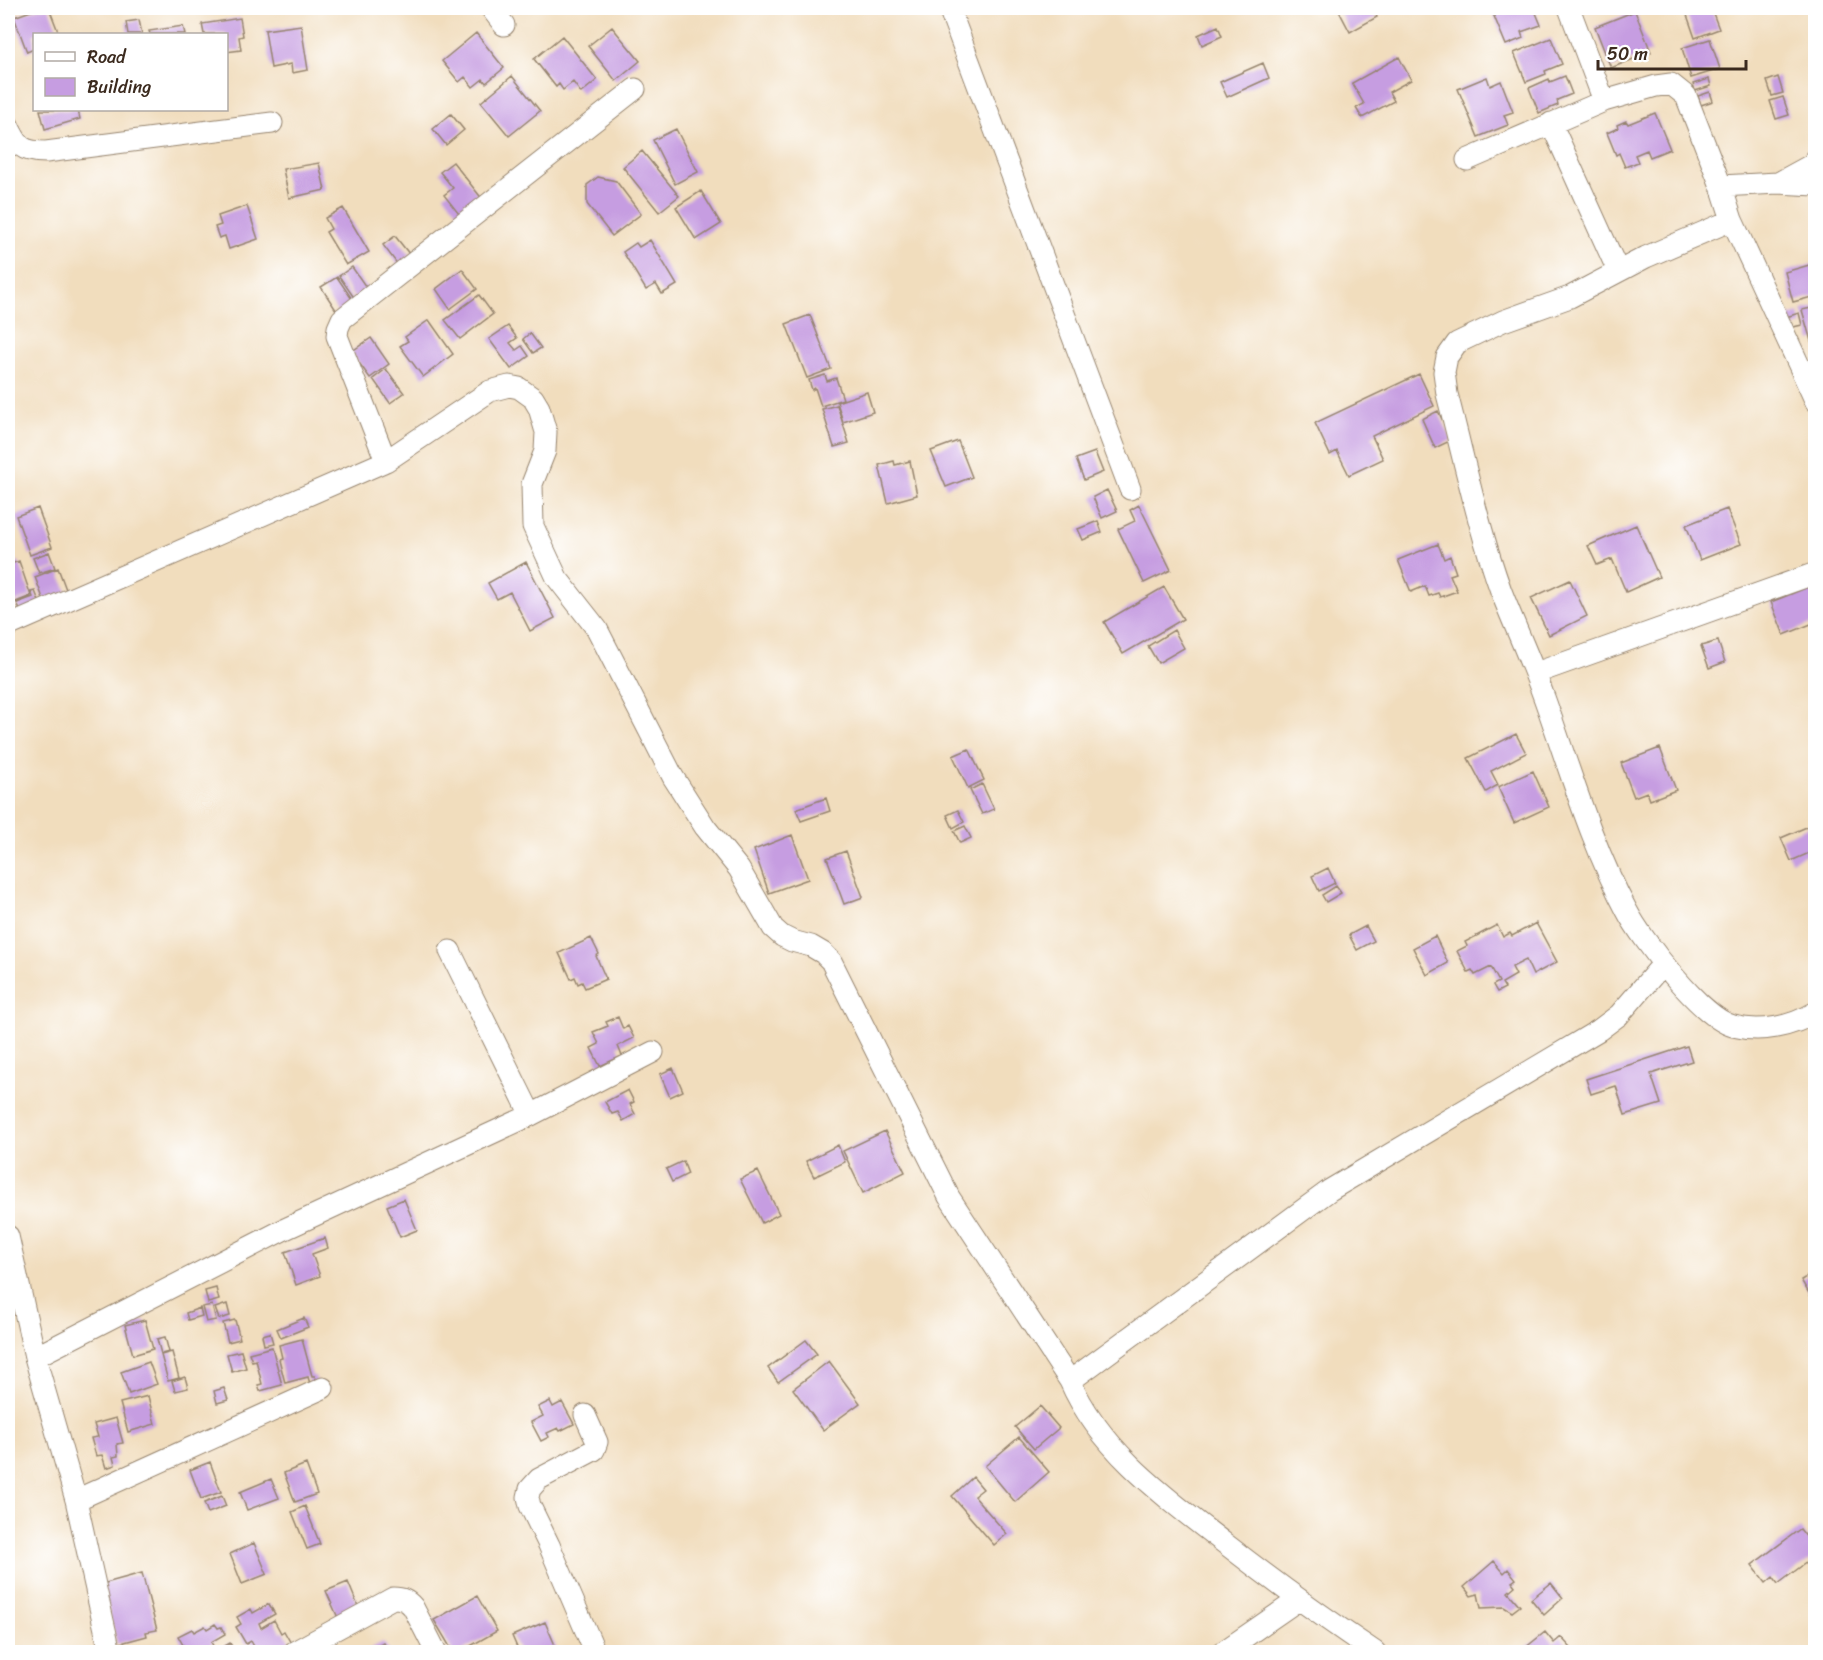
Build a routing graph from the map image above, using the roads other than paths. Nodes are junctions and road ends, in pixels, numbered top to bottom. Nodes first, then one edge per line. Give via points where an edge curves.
1 (491, 8) edge
2 (949, 8) edge
3 (1569, 8) edge
4 (504, 25) dead end
5 (635, 89) dead end
6 (1604, 101) junction
7 (272, 123) dead end
8 (1551, 123) junction
9 (8, 125) edge
10 (1815, 159) edge
11 (1467, 160) dead end
12 (1778, 183) junction
13 (1815, 185) edge
14 (1721, 186) junction
15 (1732, 220) junction
16 (1618, 271) junction
17 (1815, 402) edge
18 (386, 461) junction
19 (1130, 489) dead end
20 (1815, 573) edge
21 (8, 626) edge
22 (1536, 673) junction
23 (450, 951) dead end
24 (1663, 964) junction
25 (1815, 1012) edge
26 (653, 1052) dead end
27 (531, 1115) junction
28 (8, 1236) edge
29 (35, 1356) junction
30 (1070, 1381) junction
31 (323, 1388) dead end
32 (585, 1415) dead end
33 (76, 1500) junction
34 (1298, 1600) junction
35 (110, 1653) edge
36 (294, 1653) edge
37 (436, 1653) edge
38 (596, 1653) edge
39 (1223, 1653) edge
40 (1375, 1653) edge

1 - 4 street
2 - 19 street
3 - 6 street
5 - 18 street via 342,319 337,336
6 - 8 street
6 - 14 street via 1671,84 1686,96
7 - 9 street via 46,152 30,152 17,142
8 - 11 street
8 - 16 street
10 - 12 street
12 - 13 street
12 - 14 street
14 - 15 street
15 - 16 street
15 - 17 street
16 - 22 street via 1570,297 1503,321 1457,343 1447,357 1447,394 1488,549 1501,591
18 - 21 street
18 - 30 street via 490,391 509,386 533,398 546,432 545,451 532,484 533,526 557,578 597,629 673,777 705,827 739,869 773,928 792,941 811,946 831,961 949,1197
20 - 22 street
22 - 24 street via 1606,865 1627,913
23 - 27 street
24 - 25 street via 1703,1007 1731,1026 1765,1030 1801,1022
24 - 30 street via 1619,1015 1599,1030 1330,1190
26 - 27 street
27 - 29 street via 283,1230
28 - 29 street
29 - 33 street
30 - 34 street via 1090,1420 1145,1479
31 - 33 street
32 - 38 street via 597,1442 594,1450 539,1479 528,1497
33 - 35 street
34 - 39 street
34 - 40 street
36 - 37 street via 393,1598 408,1601 413,1607

